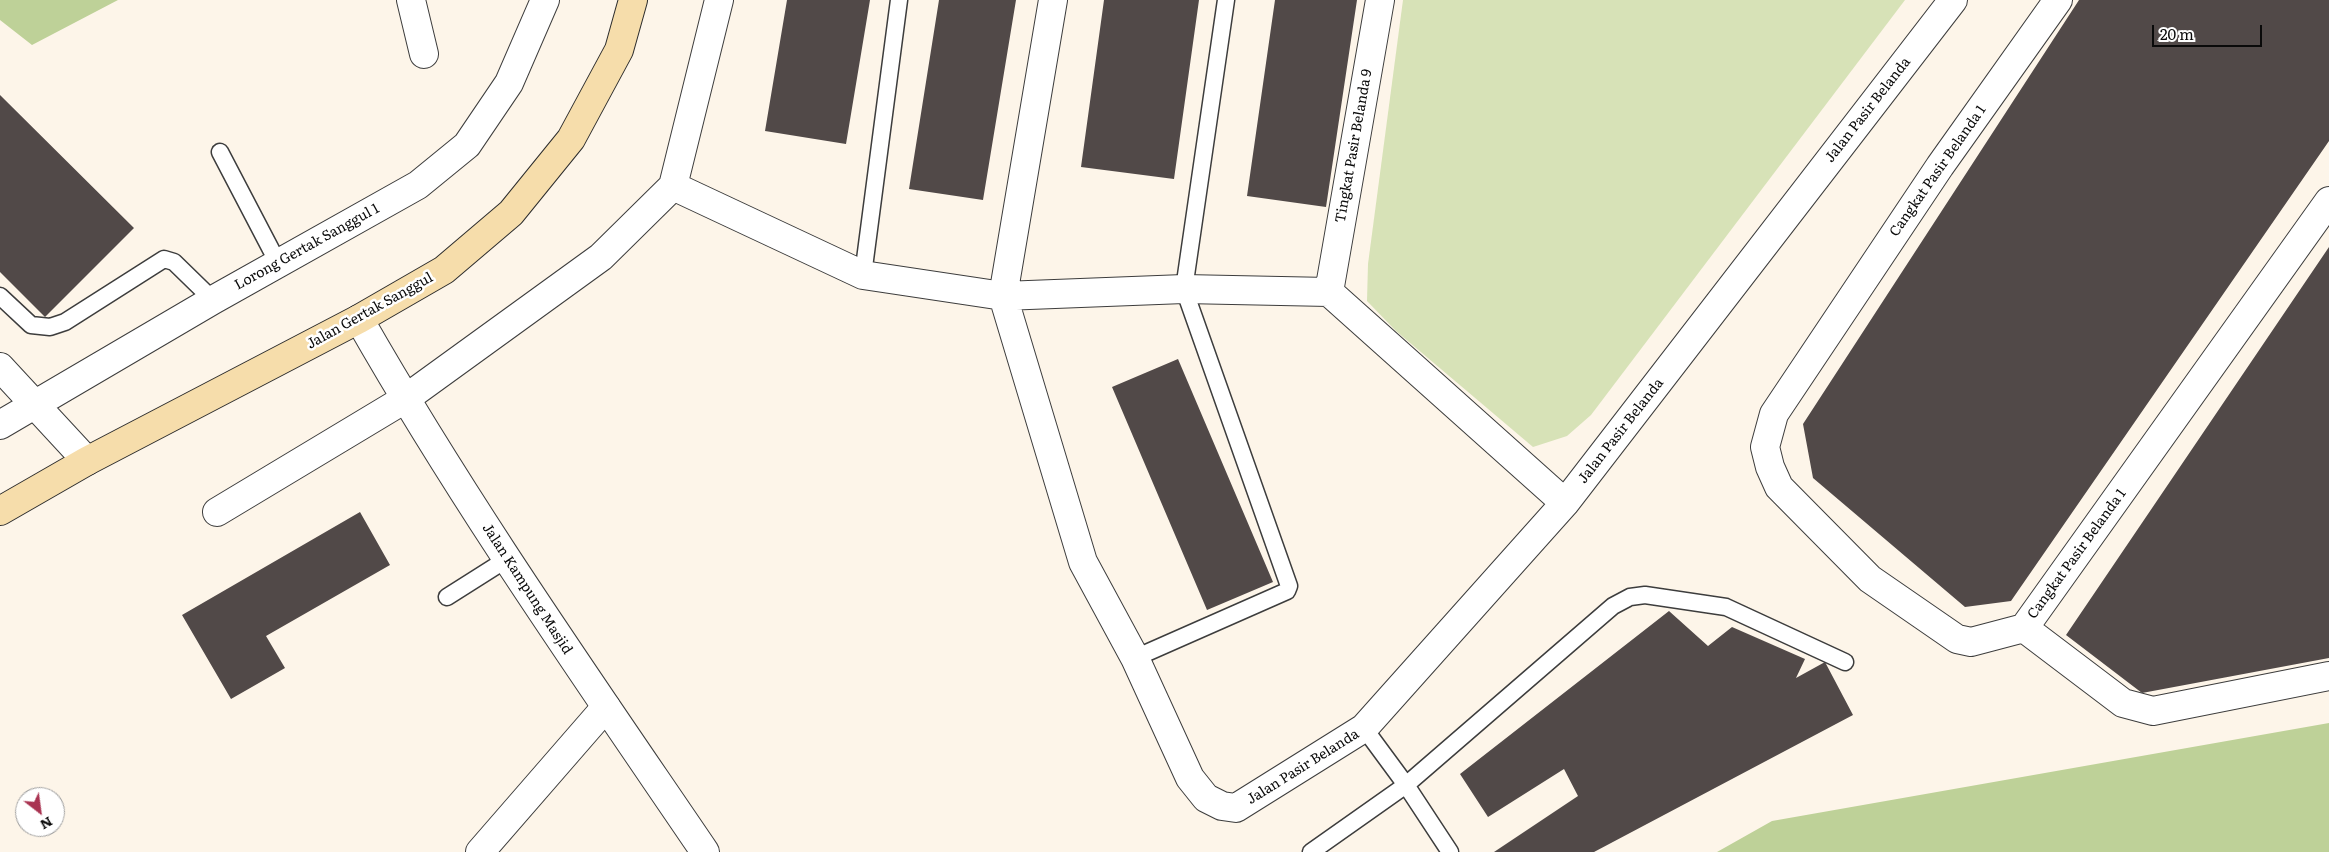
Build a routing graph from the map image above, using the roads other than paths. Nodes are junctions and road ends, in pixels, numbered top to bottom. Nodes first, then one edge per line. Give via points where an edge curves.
1 (411, 0) edge
2 (545, 0) edge
3 (633, 0) edge
4 (719, 0) edge
5 (898, 0) edge
6 (1053, 0) edge
7 (1226, 0) edge
8 (1380, 0) edge
9 (1953, 0) edge
10 (2058, 0) edge
11 (424, 54) dead end
12 (220, 152) dead end
13 (673, 186) junction
14 (2329, 201) edge
15 (278, 263) junction
16 (863, 275) junction
17 (1184, 289) junction
18 (1329, 292) junction
19 (0, 296) edge
20 (1002, 296) junction
21 (213, 300) junction
22 (359, 319) junction
23 (0, 367) edge
24 (405, 399) junction
25 (35, 406) junction
26 (0, 425) edge
27 (87, 461) junction
28 (1565, 503) junction
29 (0, 511) edge
30 (217, 512) dead end
31 (507, 559) junction
32 (448, 596) dead end
33 (2024, 628) junction
34 (1134, 658) junction
35 (1845, 662) dead end
36 (2329, 676) edge
37 (606, 707) junction
38 (1364, 728) junction
39 (1406, 785) junction
40 (480, 852) edge
41 (705, 852) edge
42 (1311, 852) edge
43 (1450, 852) edge

1 - 11 street
2 - 15 street, Lorong Gertak Sanggul 1 via 509,83 467,146 418,185
3 - 22 main road, Jalan Gertak Sanggul via 619,50 571,139 510,213 444,270
4 - 13 street
5 - 16 lane
6 - 20 street
7 - 17 lane
8 - 18 street, Tingkat Pasir Belanda 9
9 - 28 street, Jalan Pasir Belanda
10 - 33 street, Cangkat Pasir Belanda 1 via 1940,166 1774,414 1765,447 1779,487 1870,579 1957,639 1971,642
12 - 15 lane
13 - 16 street
13 - 24 street via 601,257
14 - 33 street, Cangkat Pasir Belanda 1
15 - 21 street, Lorong Gertak Sanggul 1
16 - 20 street
17 - 18 street
17 - 20 street
17 - 34 lane via 1289,586 1287,591
18 - 28 street
19 - 21 lane via 31,326 50,326 65,322 164,259 174,262
20 - 34 street via 1083,562
21 - 25 street, Lorong Gertak Sanggul 1
22 - 24 street, Jalan Kampung Masjid
22 - 27 main road, Jalan Gertak Sanggul
23 - 25 street
24 - 30 street
24 - 31 street, Jalan Kampung Masjid
25 - 26 street, Lorong Gertak Sanggul 1
25 - 27 street
27 - 29 main road, Jalan Gertak Sanggul
28 - 38 street, Jalan Pasir Belanda
31 - 32 lane
31 - 37 street, Jalan Kampung Masjid
33 - 36 street via 2123,703 2153,711
34 - 38 street, Jalan Pasir Belanda via 1190,778 1206,798 1222,806 1236,808
35 - 39 lane via 1726,607 1645,595 1630,597 1613,606
37 - 40 street
37 - 41 street, Jalan Kampung Masjid
38 - 39 lane
39 - 42 lane
39 - 43 lane

